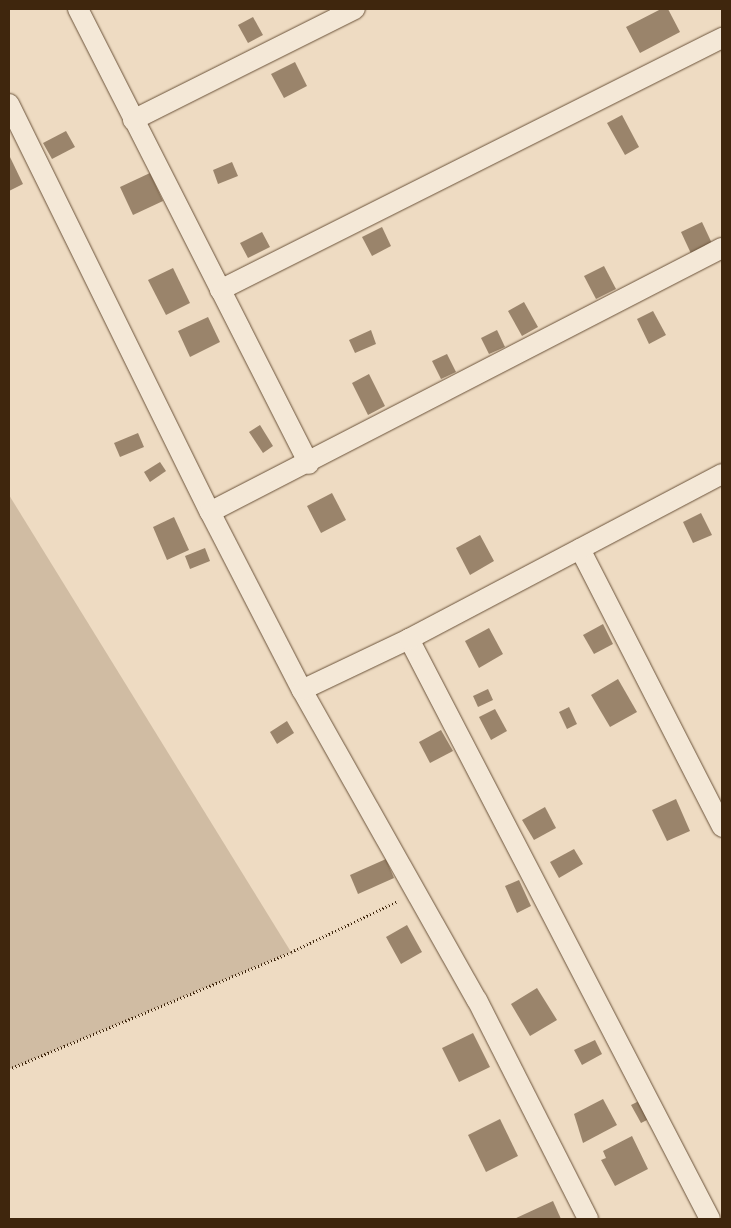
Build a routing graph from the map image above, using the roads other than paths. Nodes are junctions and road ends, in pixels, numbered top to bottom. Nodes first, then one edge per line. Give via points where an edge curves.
1 (78, 9) edge
2 (355, 9) edge
3 (722, 38) edge
4 (9, 104) edge
5 (133, 120) junction
6 (722, 248) edge
7 (220, 290) junction
8 (309, 464) junction
9 (722, 474) edge
10 (210, 512) junction
11 (580, 549) junction
12 (409, 640) junction
13 (302, 690) junction
14 (722, 827) edge
15 (588, 1219) edge
16 (710, 1219) edge

1 - 5 street
2 - 5 street
3 - 7 street
4 - 10 street
5 - 7 street
6 - 8 street
7 - 8 street
8 - 10 street
9 - 11 street
10 - 13 street
11 - 12 street
11 - 14 street
12 - 13 street
12 - 16 street
13 - 15 street via 418,892

